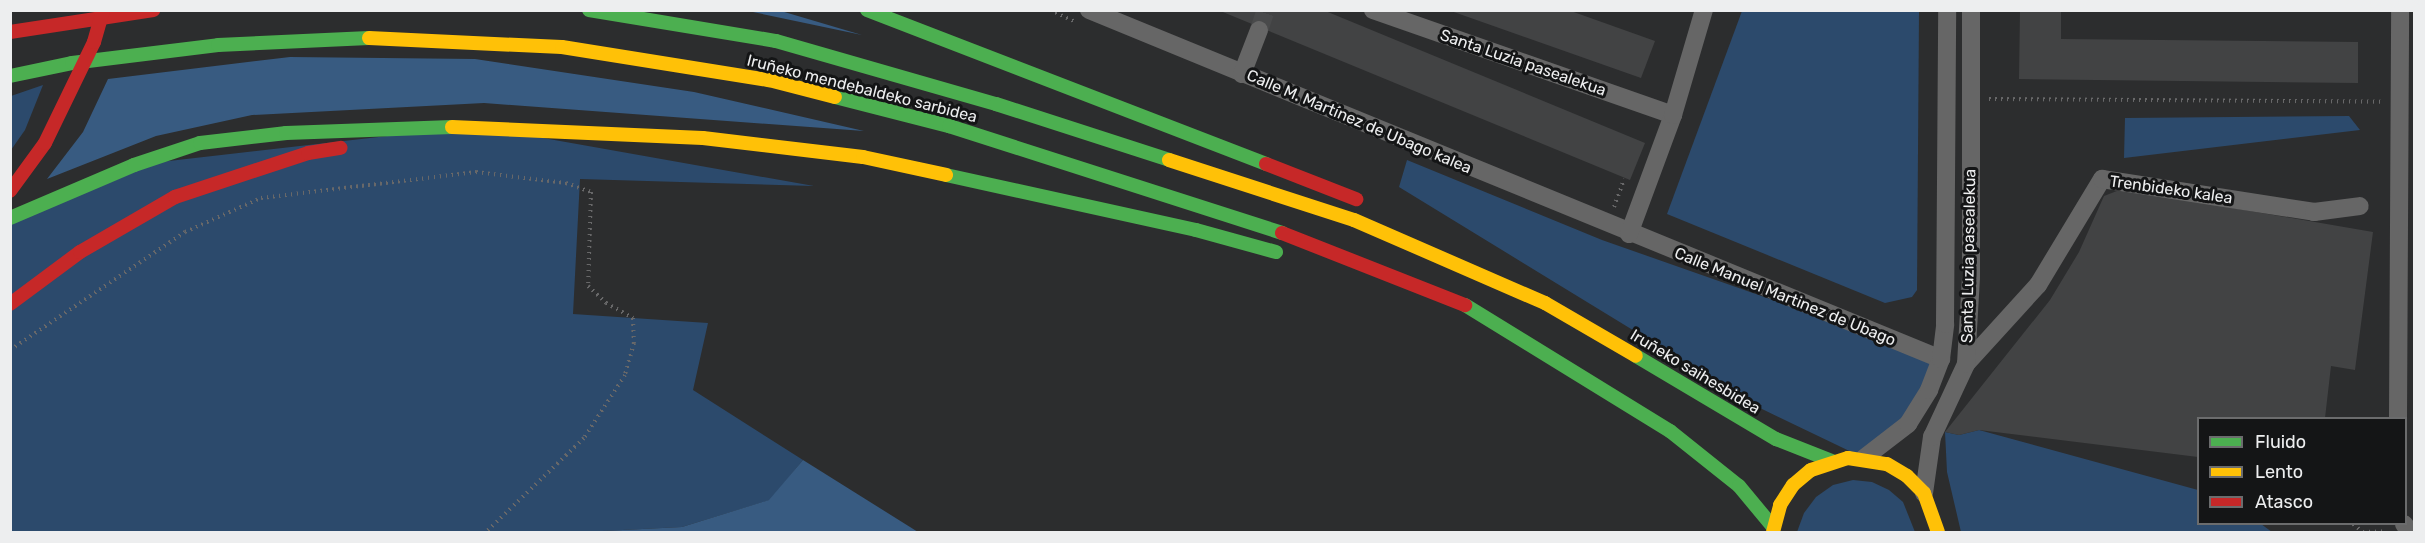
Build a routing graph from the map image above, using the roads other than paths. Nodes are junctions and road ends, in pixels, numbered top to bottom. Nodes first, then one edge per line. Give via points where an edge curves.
1 (103, 10) edge
2 (153, 10) edge
3 (589, 10) edge
4 (859, 10) edge
5 (867, 10) edge
6 (1089, 10) edge
7 (1373, 10) edge
8 (1704, 10) edge
9 (1947, 10) edge
10 (1971, 10) edge
11 (2400, 10) edge
12 (902, 24) junction
13 (1259, 30) tunnel mouth
14 (10, 32) edge
15 (1242, 74) junction
16 (10, 76) edge
17 (1673, 115) junction
18 (475, 126) junction
19 (10, 191) edge
20 (1372, 205) dead end
21 (2360, 206) dead end
22 (10, 218) edge
23 (1629, 234) junction
24 (1293, 256) dead end
25 (1315, 262) dead end
26 (1500, 265) dead end
27 (1545, 303) junction
28 (10, 304) edge
29 (1941, 359) junction
30 (1557, 361) junction
31 (1966, 364) junction
32 (2398, 417) edge
33 (1864, 458) junction
34 (1832, 461) junction
35 (1923, 493) junction
36 (1773, 530) edge
37 (1938, 532) edge

1 - 19 highway via 93,42 45,143
2 - 14 highway
3 - 27 highway, Iruñeko mendebaldeko sarbidea via 776,41 996,105 1354,220
4 - 12 highway
5 - 12 highway
6 - 15 street, Calle M. Martínez de Ubago kalea
7 - 17 street, Santa Luzia pasealekua
8 - 17 street
9 - 29 street, Santa Luzia pasealekua via 1945,324
10 - 31 street, Santa Luzia pasealekua via 1971,277
11 - 32 street
12 - 20 highway
13 - 15 street
15 - 23 street, Calle M. Martínez de Ubago kalea
16 - 30 highway, Iruñeko mendebaldeko sarbidea via 72,63 218,45 390,37 562,47 769,80 949,126 1328,248 1454,298
17 - 23 street
18 - 22 highway via 286,133 200,143 134,165
18 - 24 highway via 703,138 863,157 1196,230
18 - 28 highway via 308,153 176,197 80,252
21 - 31 street, Trenbideko kalea via 2314,212 2102,179 2038,285
23 - 29 street, Calle Manuel Martinez de Ubago
25 - 30 highway via 1450,312
26 - 27 highway
27 - 34 highway, Iruñeko saihesbidea via 1776,439
29 - 33 street, Santa Luzia pasealekua via 1929,390 1908,424
30 - 36 highway via 1670,431 1739,486
31 - 35 street, Santa Luzia pasealekua via 1932,437
33 - 34 highway
33 - 35 highway via 1887,464 1907,476
34 - 36 highway via 1811,470 1793,485 1780,505
35 - 37 highway

